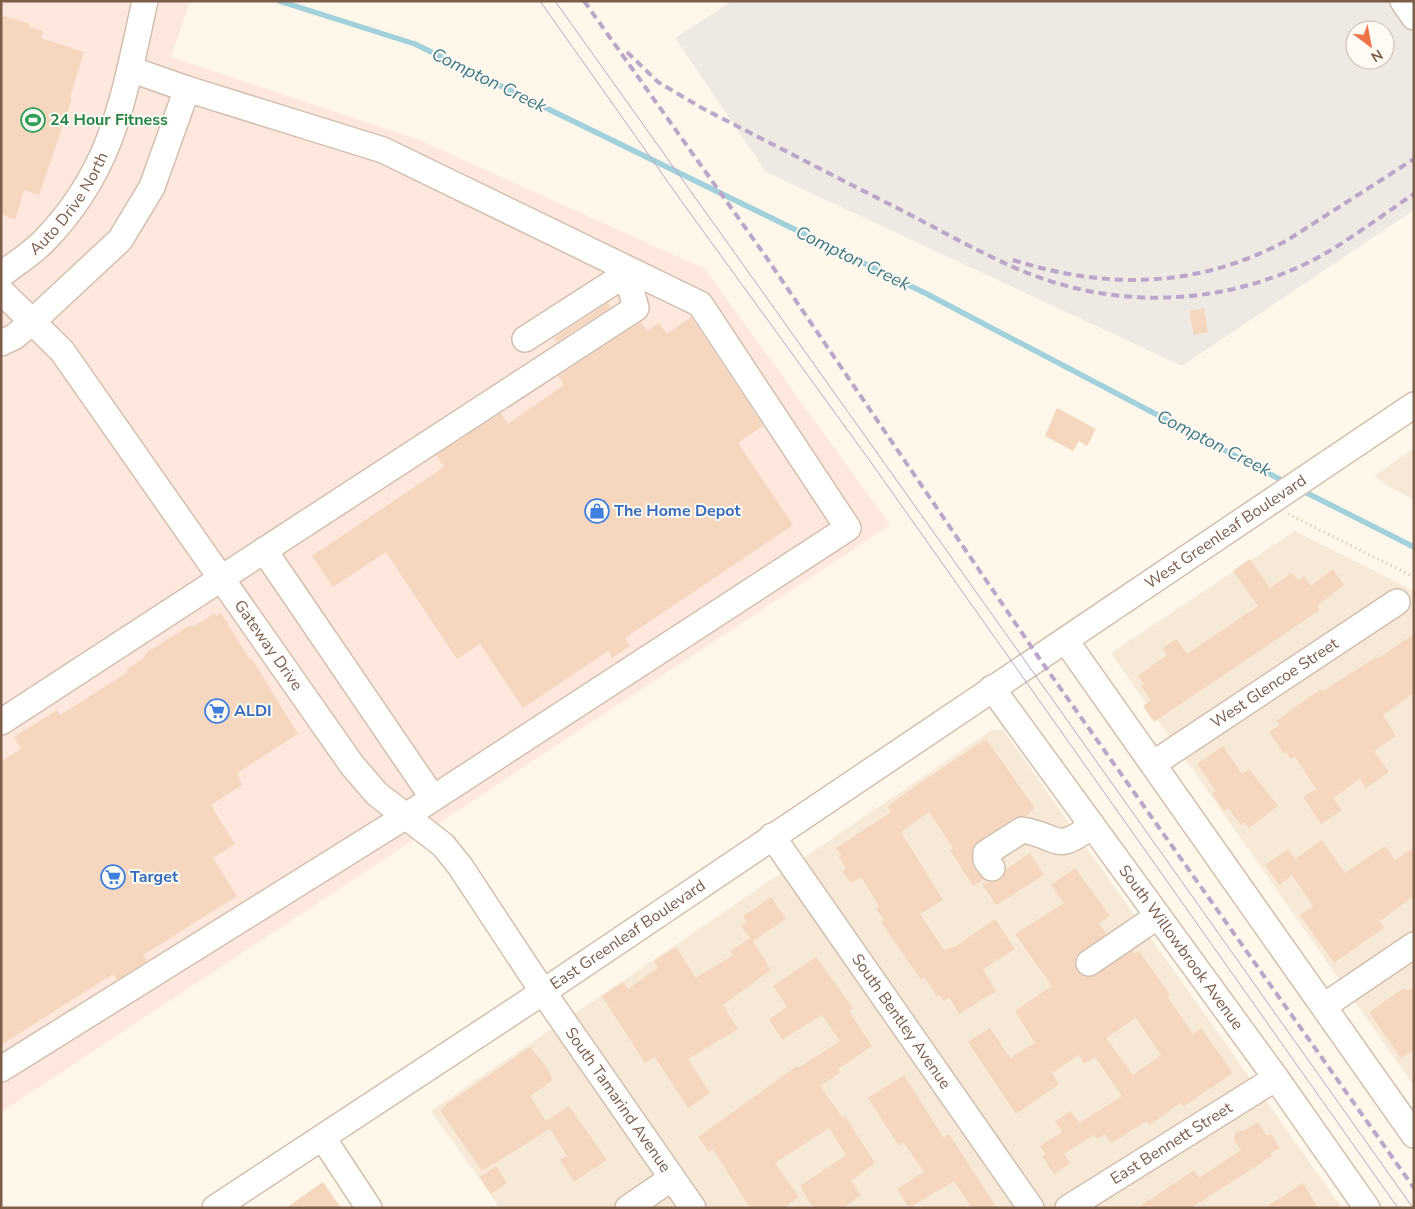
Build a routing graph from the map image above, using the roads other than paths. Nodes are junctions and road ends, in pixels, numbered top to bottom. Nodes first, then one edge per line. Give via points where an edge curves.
1 (145, 1) edge
2 (1403, 1) edge
3 (1414, 17) edge
4 (130, 69) junction
5 (187, 89) junction
6 (626, 271) junction
7 (1, 275) edge
8 (1, 291) edge
9 (33, 321) junction
10 (525, 339) dead end
11 (1, 343) edge
12 (1414, 405) edge
13 (264, 550) junction
14 (221, 578) junction
15 (1396, 602) dead end
16 (1066, 641) junction
17 (1039, 658) joint
18 (992, 688) junction
19 (1, 722) edge
20 (1154, 764) junction
21 (433, 798) junction
22 (406, 816) junction
23 (1092, 825) junction
24 (772, 836) junction
25 (992, 868) dead end
26 (1158, 916) junction
27 (1414, 946) edge
28 (1089, 963) dead end
29 (543, 992) junction
30 (1324, 1006) junction
31 (1, 1070) edge
32 (1276, 1078) junction
33 (1414, 1134) edge
34 (323, 1138) junction
35 (672, 1178) junction
36 (215, 1208) edge
37 (369, 1208) edge
38 (628, 1208) edge
39 (693, 1208) edge
40 (1031, 1208) edge
41 (1068, 1208) edge
42 (1367, 1208) edge

1 - 4 street, Auto Drive North
2 - 3 street
4 - 5 street
4 - 7 street, Auto Drive North via 119,116 100,164 76,204 42,243
5 - 6 street via 383,150
5 - 9 street via 152,187 120,240
6 - 10 street
6 - 13 street via 636,308
6 - 21 street via 700,304 848,528
8 - 9 street, Gateway Drive
9 - 11 street
9 - 14 street, Gateway Drive via 62,351
12 - 16 street, West Greenleaf Boulevard
13 - 14 street
13 - 21 street
14 - 19 street
14 - 22 street, Gateway Drive via 352,765 377,794
15 - 20 street, West Glencoe Street
16 - 17 street, West Greenleaf Boulevard
16 - 20 street
17 - 18 street, East Greenleaf Boulevard
18 - 23 street, South Willowbrook Avenue
18 - 24 street, East Greenleaf Boulevard
20 - 30 street
21 - 22 street
22 - 29 street, Gateway Drive via 443,845 460,866
22 - 31 street
23 - 25 street via 1068,841 1057,842 1022,830 986,853 986,860
23 - 26 street, South Willowbrook Avenue
24 - 29 street, East Greenleaf Boulevard
24 - 40 street, South Bentley Avenue
26 - 28 street
26 - 32 street, South Willowbrook Avenue
27 - 30 street
29 - 34 street, East Greenleaf Boulevard
29 - 35 street, South Tamarind Avenue
30 - 33 street
32 - 41 street, East Bennett Street
32 - 42 street, South Willowbrook Avenue
34 - 36 street, East Greenleaf Boulevard
34 - 37 street
35 - 38 street
35 - 39 street, South Tamarind Avenue

